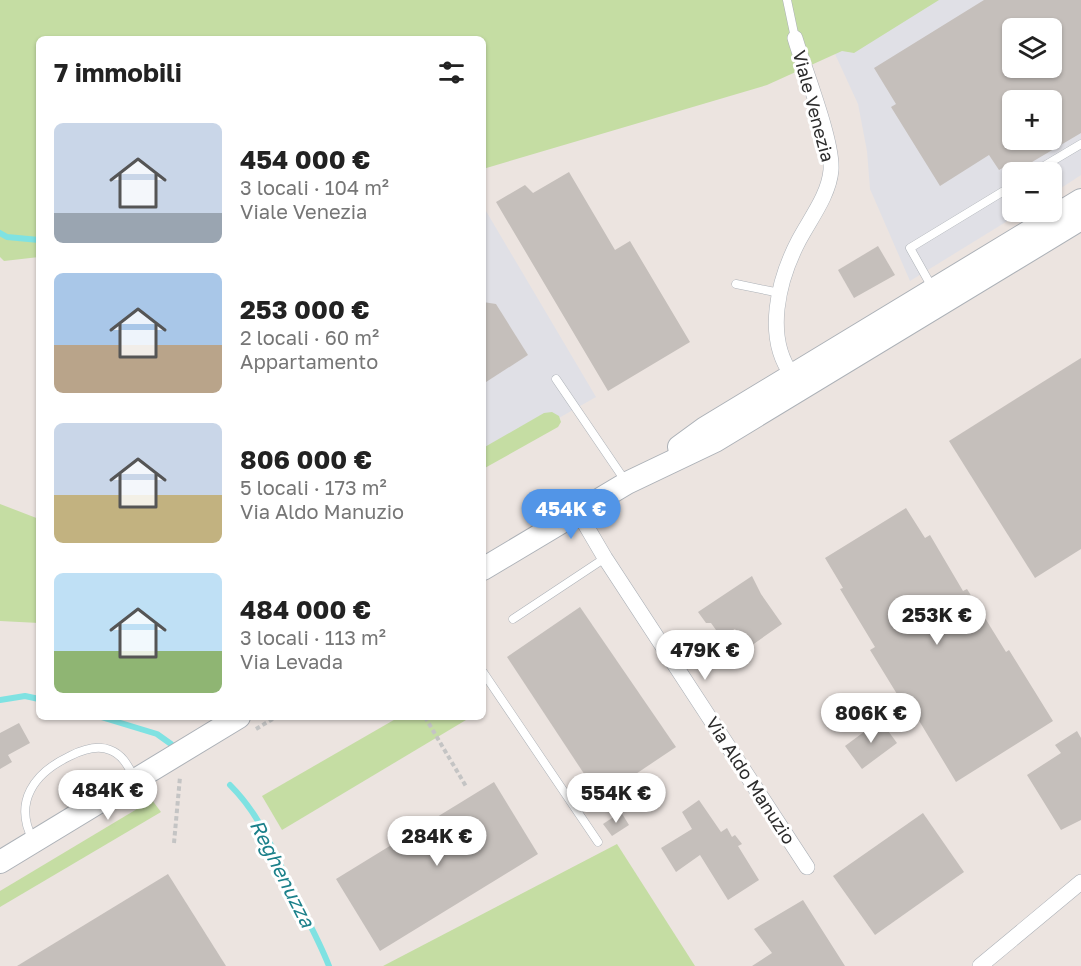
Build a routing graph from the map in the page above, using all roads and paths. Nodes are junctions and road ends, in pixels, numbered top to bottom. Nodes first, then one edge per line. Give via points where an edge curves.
1 (788, 0) edge
2 (795, 38) joint
3 (1081, 144) edge
4 (1051, 162) edge
5 (1002, 192) edge
6 (1081, 200) edge
7 (1077, 218) edge
8 (992, 253) junction
9 (978, 282) junction
10 (736, 284) dead end
11 (934, 289) junction
12 (780, 293) junction
13 (898, 329) junction
14 (829, 371) junction
15 (792, 375) junction
16 (556, 379) dead end
17 (765, 411) junction
18 (633, 480) junction
19 (578, 512) junction
20 (605, 558) junction
21 (486, 567) edge
22 (513, 619) dead end
23 (486, 676) edge
24 (233, 720) edge
25 (427, 720) edge
26 (180, 773) dead end
27 (136, 780) junction
28 (467, 788) dead end
29 (34, 842) junction
30 (598, 842) dead end
31 (174, 843) dead end
32 (0, 862) edge
33 (807, 867) dead end
34 (1081, 882) edge
35 (980, 966) edge

1 - 2 lane
2 - 12 street, Viale Venezia via 827,142 831,169 826,190 797,243
3 - 4 lane
5 - 11 lane via 910,248
6 - 8 main road
7 - 8 lane via 1052,226 1015,250
7 - 9 main road
8 - 11 main road
9 - 11 lane via 962,283 943,292
9 - 13 main road
10 - 12 lane
11 - 13 lane via 929,302 901,320
11 - 15 main road
12 - 15 street, Viale Venezia via 777,346
13 - 14 main road
14 - 15 street via 807,377
14 - 17 main road
15 - 17 street via 770,398
15 - 18 main road via 705,428
16 - 18 lane
17 - 18 main road via 715,441
18 - 19 main road
19 - 20 street, Via Aldo Manuzio
19 - 21 main road
20 - 22 lane
20 - 33 street, Via Aldo Manuzio
23 - 30 lane
24 - 27 main road
25 - 28 path
26 - 31 path
27 - 29 main road
27 - 29 lane via 122,757 109,749 84,749 59,761 42,773 31,788 24,813
29 - 32 main road
34 - 35 street

